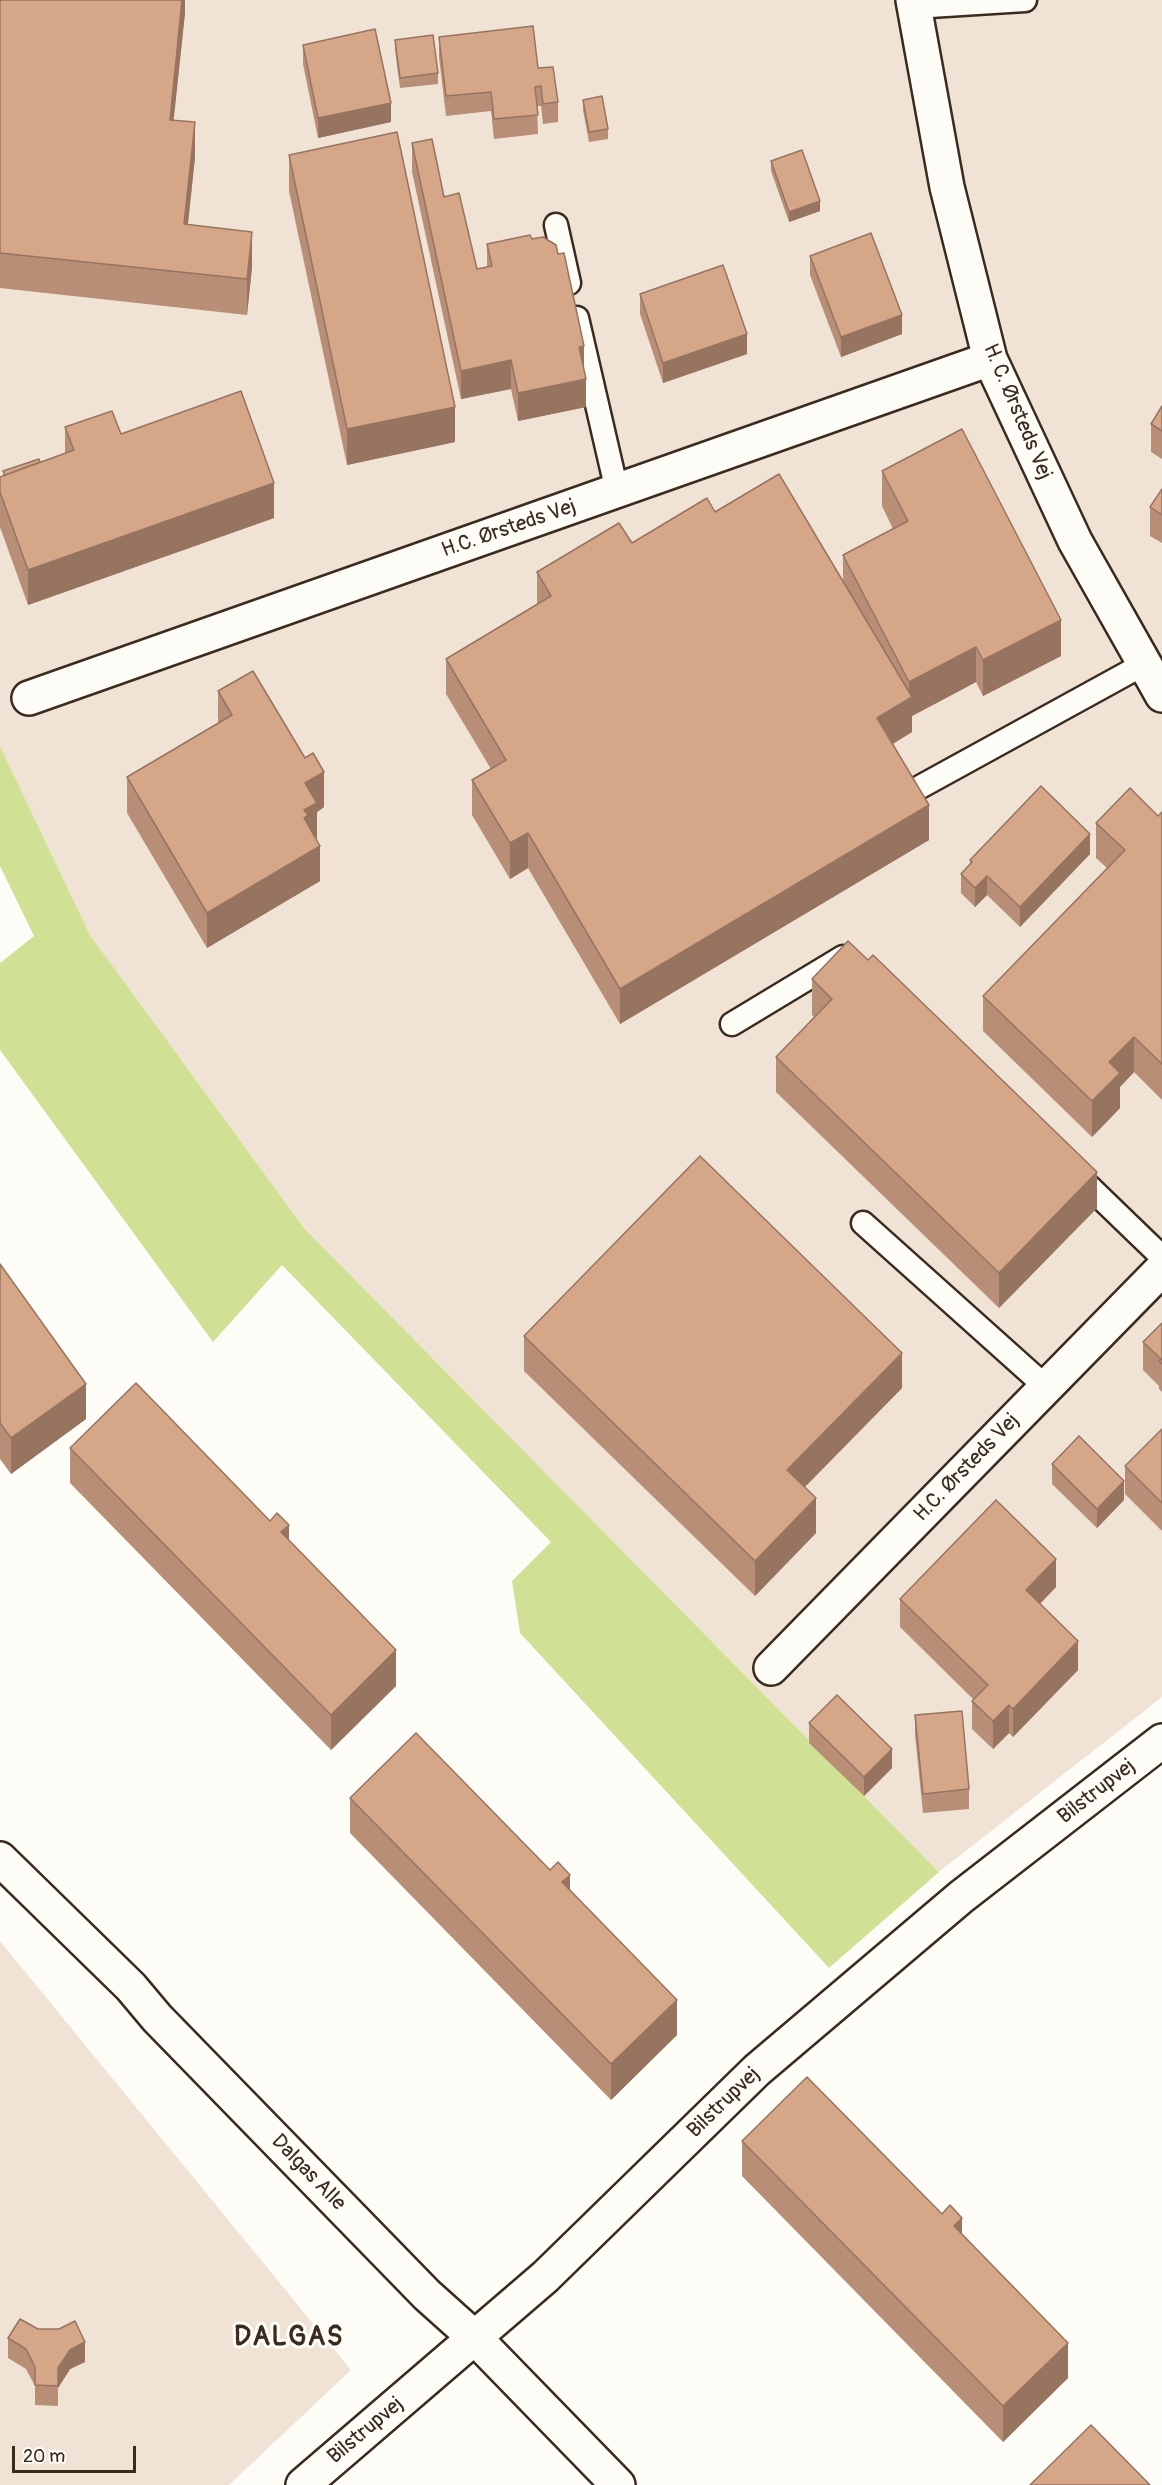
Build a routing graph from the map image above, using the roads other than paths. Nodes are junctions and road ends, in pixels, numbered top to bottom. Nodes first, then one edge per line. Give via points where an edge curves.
1 (1025, 0) edge
2 (914, 3) edge
3 (556, 225) dead end
4 (990, 358) junction
5 (617, 491) junction
6 (1144, 663) junction
7 (1162, 695) edge
8 (29, 698) dead end
9 (920, 787) edge
10 (865, 970) edge
11 (732, 1024) dead end
12 (1060, 1159) edge
13 (863, 1223) dead end
14 (1162, 1257) edge
15 (1162, 1269) edge
16 (1046, 1387) junction
17 (771, 1668) dead end
18 (1162, 1741) edge
19 (0, 1859) edge
20 (475, 2338) junction
21 (303, 2485) edge
22 (618, 2485) edge

1 - 2 lane
2 - 4 street, H. C. Ørsteds Vej via 947,187
3 - 5 lane
4 - 5 street, H.C. Ørsteds Vej
4 - 6 street, H. C. Ørsteds Vej via 1075,542
5 - 8 street, H.C. Ørsteds Vej
6 - 7 street, H. C. Ørsteds Vej
6 - 9 lane
10 - 11 lane via 848,954
12 - 14 lane
13 - 16 lane
15 - 16 street, H.C. Ørsteds Vej
16 - 17 street, H.C. Ørsteds Vej
18 - 20 street, Bilstrupvej via 961,1897 757,2070 545,2277
19 - 20 street, Dalgas Alle via 131,1987 427,2295
20 - 21 street, Bilstrupvej
20 - 22 street, Dalgas Alle

